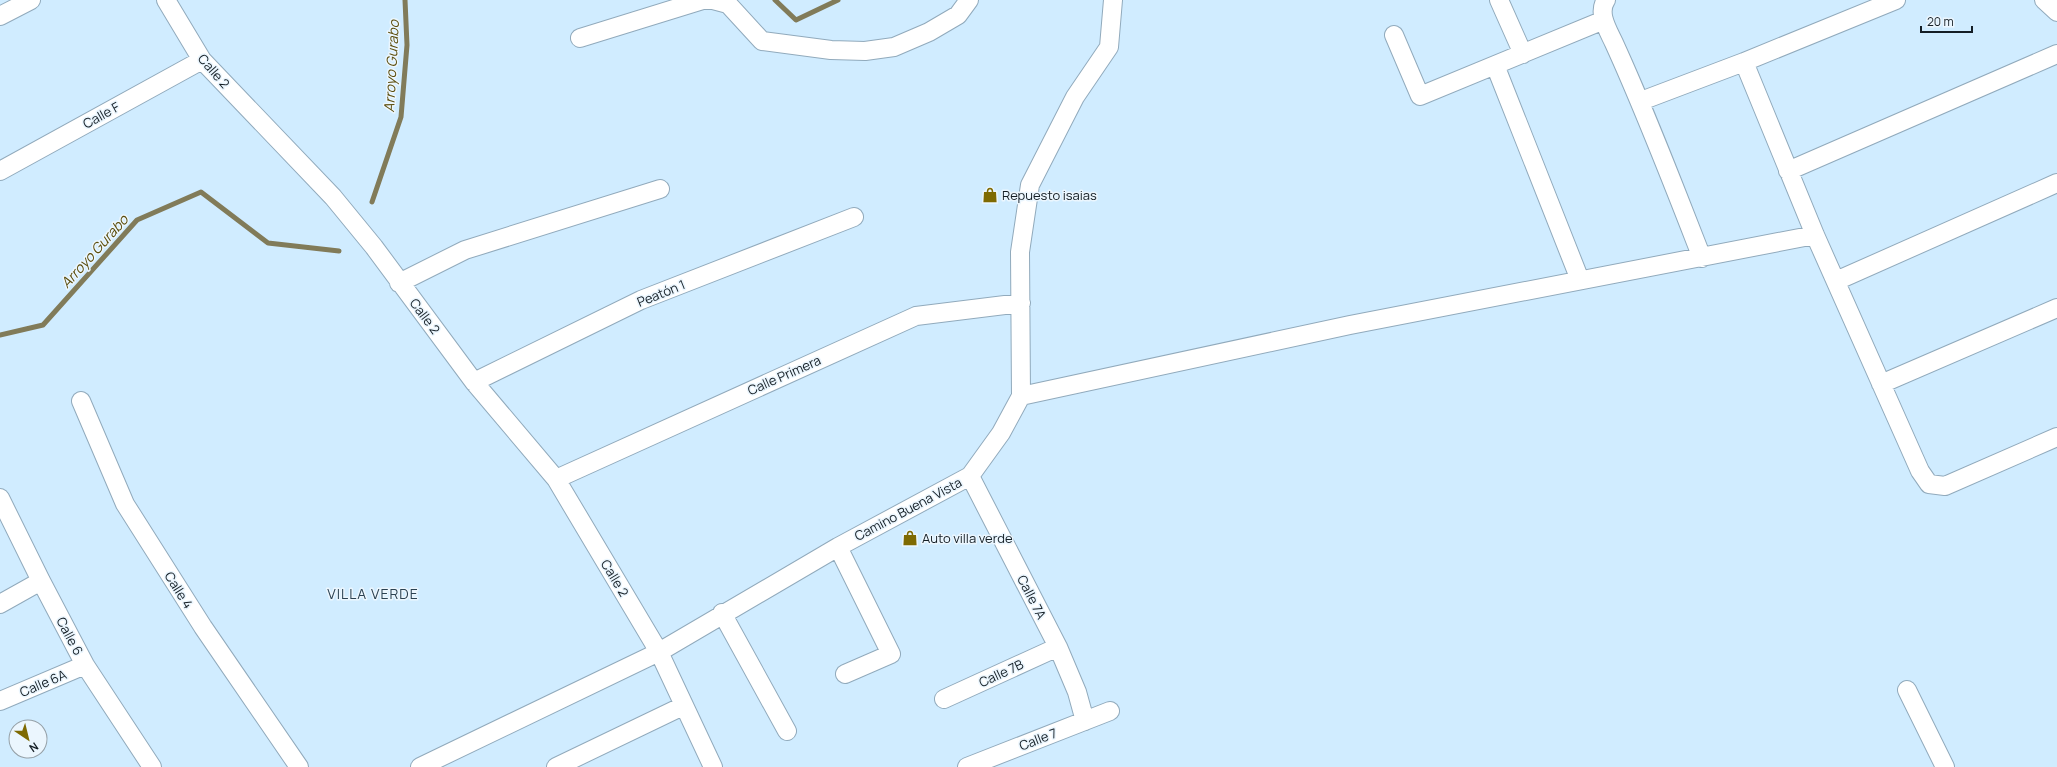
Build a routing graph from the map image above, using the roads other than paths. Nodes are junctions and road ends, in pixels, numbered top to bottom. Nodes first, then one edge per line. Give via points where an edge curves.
1 (31, 0) edge
2 (166, 0) edge
3 (969, 0) edge
4 (1113, 0) edge
5 (1499, 0) edge
6 (1606, 0) edge
7 (1896, 0) edge
8 (2044, 0) edge
9 (2057, 12) edge
10 (0, 16) edge
11 (1604, 20) junction
12 (1394, 35) dead end
13 (580, 38) dead end
14 (1523, 54) junction
15 (2057, 54) edge
16 (202, 60) junction
17 (1744, 62) junction
18 (1495, 65) junction
19 (1641, 101) junction
20 (0, 171) edge
21 (1788, 171) junction
22 (2057, 183) edge
23 (660, 189) dead end
24 (854, 216) dead end
25 (1815, 235) junction
26 (1702, 258) junction
27 (1580, 280) junction
28 (1836, 281) junction
29 (400, 283) junction
30 (1021, 303) junction
31 (2057, 308) edge
32 (474, 382) junction
33 (1881, 384) junction
34 (1020, 396) junction
35 (81, 401) dead end
36 (2057, 437) edge
37 (970, 476) junction
38 (556, 479) junction
39 (0, 498) edge
40 (838, 547) junction
41 (41, 581) junction
42 (0, 604) edge
43 (722, 613) junction
44 (1058, 647) junction
45 (658, 652) junction
46 (85, 665) junction
47 (845, 674) dead end
48 (1907, 690) dead end
49 (944, 699) dead end
50 (0, 701) edge
51 (683, 706) junction
52 (1110, 711) dead end
53 (1085, 721) junction
54 (787, 732) dead end
55 (152, 767) edge
56 (299, 767) edge
57 (420, 767) edge
58 (556, 767) edge
59 (713, 767) edge
60 (967, 767) edge
61 (1945, 767) edge

1 - 10 street
2 - 16 street, Calle 2
3 - 13 street via 958,15 930,32 894,47 865,52 762,41 728,4 713,0 703,0
4 - 30 street, Camino Buena Vista via 1109,47 1075,97 1030,185 1020,252
5 - 14 street
6 - 11 street via 1603,5
7 - 17 street
8 - 9 street
11 - 14 street
11 - 19 street
12 - 18 street via 1420,96
14 - 18 street
15 - 21 street
16 - 20 street, Calle F
16 - 29 street, Calle 2 via 333,197
17 - 19 street
17 - 21 street
18 - 27 street
19 - 26 street
21 - 25 street
22 - 28 street
23 - 29 street via 465,250
24 - 32 street, Peatón 1 via 641,300
25 - 26 street
25 - 28 street
26 - 27 street
27 - 34 street via 1350,325
28 - 33 street
29 - 32 street, Calle 2
30 - 34 street, Camino Buena Vista
30 - 38 street, Calle Primera via 916,316
31 - 33 street
32 - 38 street, Calle 2
33 - 36 street via 1920,471 1929,484 1945,486
34 - 37 street, Camino Buena Vista via 1001,434
35 - 56 street, Calle 4 via 125,504 203,627
37 - 40 street, Camino Buena Vista
37 - 44 street, Calle 7A
38 - 45 street, Calle 2
39 - 41 street, Calle 6
40 - 43 street, Camino Buena Vista
40 - 47 street via 891,654
41 - 42 street
41 - 46 street, Calle 6
43 - 45 street, Camino Buena Vista
43 - 54 street
44 - 49 street, Calle 7B
44 - 53 street, Calle 7A via 1077,692
45 - 51 street
45 - 57 street, Camino Buena Vista
46 - 50 street, Calle 6A
46 - 55 street, Calle 6
48 - 61 street
51 - 58 street
51 - 59 street
52 - 53 street, Calle 7
53 - 60 street, Calle 7

